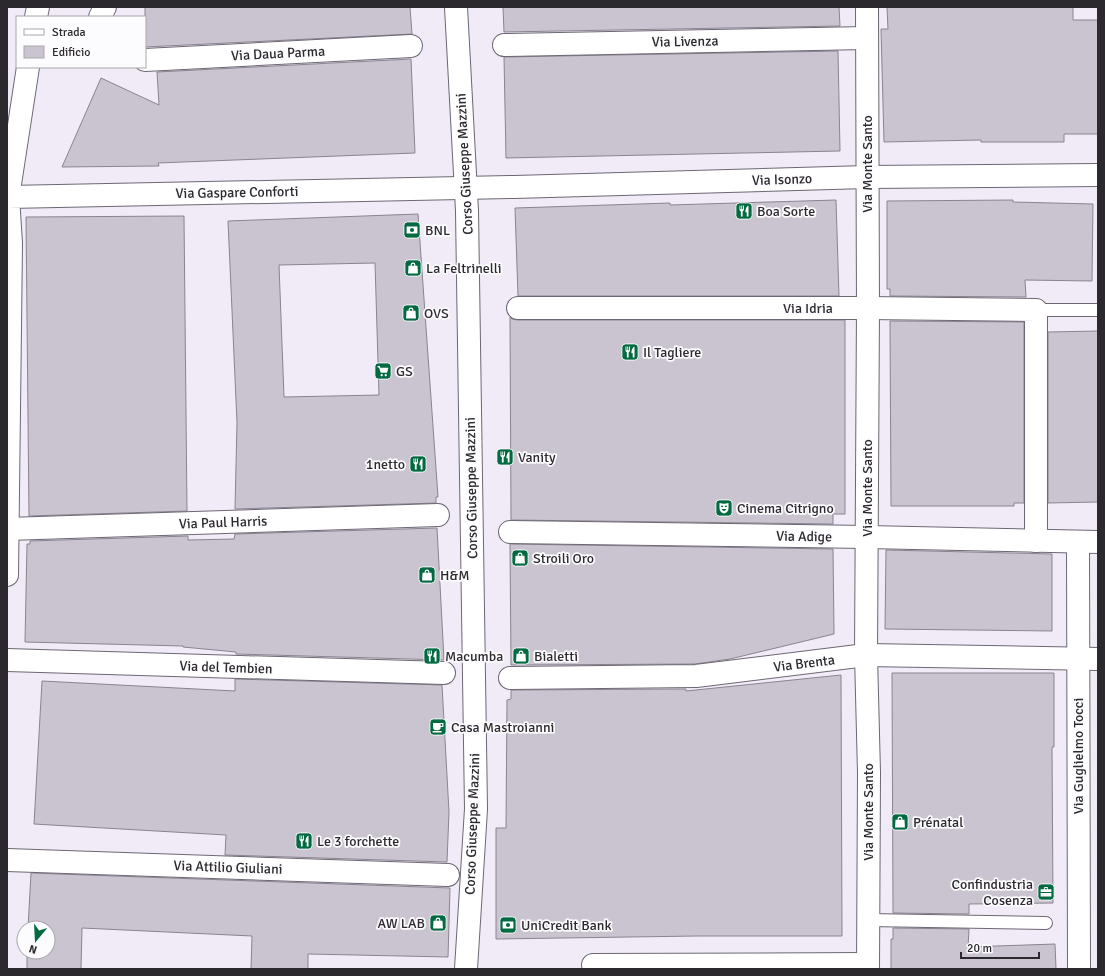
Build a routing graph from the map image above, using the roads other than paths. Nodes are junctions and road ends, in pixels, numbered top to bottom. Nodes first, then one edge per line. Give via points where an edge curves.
1 (456, 7) edge
2 (867, 7) edge
3 (867, 38) junction
4 (504, 45) dead end
5 (411, 46) dead end
6 (146, 60) edge
7 (28, 68) edge
8 (1098, 175) edge
9 (867, 177) junction
10 (466, 188) junction
11 (7, 197) edge
12 (9, 249) edge
13 (518, 308) dead end
14 (868, 308) junction
15 (1036, 310) junction
16 (1098, 310) edge
17 (438, 515) dead end
18 (7, 529) edge
19 (510, 532) dead end
20 (867, 537) junction
21 (1036, 541) junction
22 (1088, 542) edge
23 (7, 575) edge
24 (866, 655) junction
25 (1088, 659) edge
26 (7, 660) edge
27 (444, 673) dead end
28 (510, 678) dead end
29 (7, 860) edge
30 (448, 874) dead end
31 (868, 920) junction
32 (1046, 923) dead end
33 (593, 965) dead end
34 (868, 966) edge
35 (466, 969) edge
36 (1079, 969) edge

1 - 10 street, Corso Giuseppe Mazzini
2 - 3 street, Via Monte Santo
3 - 4 street, Via Livenza
3 - 9 street, Via Monte Santo
5 - 6 street, Via Daua Parma
7 - 11 street
8 - 9 street, Via Isonzo
9 - 10 street, Via Isonzo
9 - 14 street, Via Monte Santo
10 - 11 street, Via Gaspare Conforti
10 - 35 street, Corso Giuseppe Mazzini via 476,809
11 - 12 street
12 - 18 street
13 - 14 street, Via Idria
14 - 15 street, Via Idria
14 - 20 street, Via Monte Santo
15 - 16 lane, Via Idria
15 - 21 street
17 - 18 street, Via Paul Harris
18 - 23 street
19 - 20 street, Via Adige
20 - 21 street, Via Adige
20 - 24 street, Via Monte Santo
21 - 22 street, Via Adige
22 - 25 street, Via Guglielmo Tocci
24 - 25 street, Via Brenta
24 - 28 street, Via Brenta via 696,676
24 - 31 street, Via Monte Santo via 869,773
25 - 36 street, Via Guglielmo Tocci
26 - 27 street, Via del Tembien
29 - 30 street, Via Attilio Giuliani
31 - 32 lane
31 - 34 street, Via Monte Santo
33 - 34 street

